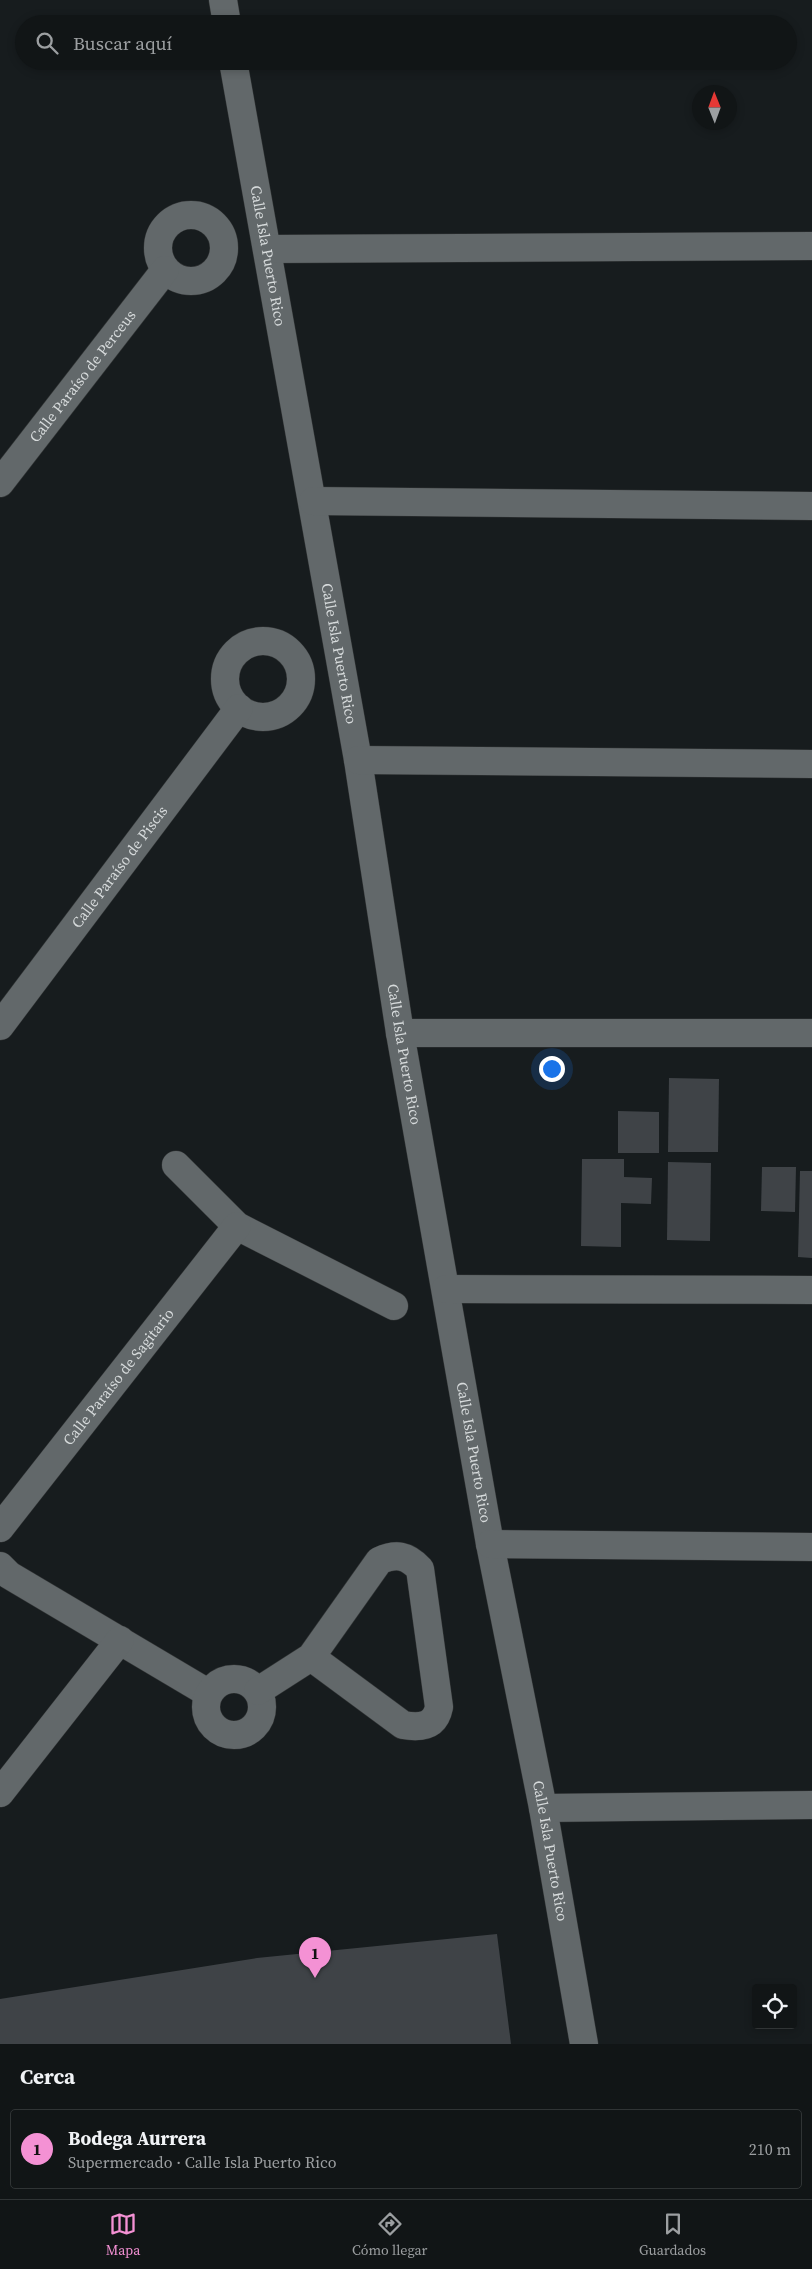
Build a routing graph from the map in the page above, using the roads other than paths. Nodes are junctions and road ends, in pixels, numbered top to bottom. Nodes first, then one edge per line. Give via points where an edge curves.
1 (223, 0) edge
2 (226, 15) edge
3 (235, 70) edge
4 (812, 246) edge
5 (267, 249) junction
6 (165, 270) dead end
7 (0, 483) edge
8 (313, 501) junction
9 (812, 506) edge
10 (239, 708) dead end
11 (358, 760) junction
12 (812, 764) edge
13 (0, 1026) edge
14 (400, 1033) junction
15 (812, 1033) edge
16 (176, 1165) dead end
17 (237, 1226) junction
18 (446, 1289) junction
19 (812, 1290) edge
20 (394, 1306) dead end
21 (0, 1528) edge
22 (490, 1544) junction
23 (812, 1547) edge
24 (0, 1566) edge
25 (120, 1640) junction
26 (311, 1657) junction
27 (258, 1692) junction
28 (208, 1693) junction
29 (0, 1793) edge
30 (812, 1805) edge
31 (543, 1808) junction
32 (584, 2044) edge

1 - 2 street
3 - 5 street, Calle Isla Puerto Rico
4 - 5 street
5 - 8 street, Calle Isla Puerto Rico
6 - 7 street, Calle Paraíso de Perceus
8 - 9 street
8 - 11 street, Calle Isla Puerto Rico
10 - 13 street, Calle Paraíso de Piscis
11 - 12 street
11 - 14 street, Calle Isla Puerto Rico
14 - 15 street
14 - 18 street, Calle Isla Puerto Rico
16 - 17 street
17 - 20 street
17 - 21 street, Calle Paraíso de Sagitario
18 - 19 street
18 - 22 street, Calle Isla Puerto Rico
22 - 23 street
22 - 31 street, Calle Isla Puerto Rico
24 - 25 street
25 - 28 street
25 - 29 street
26 - 26 street via 379,1561 390,1556 402,1556 420,1569 439,1707 437,1718 416,1728 403,1725
26 - 27 street
27 - 28 street via 247,1682 233,1678 218,1683
27 - 28 street via 262,1706 259,1720 249,1731 234,1735 220,1732 209,1722 205,1708
30 - 31 street
31 - 32 street, Calle Isla Puerto Rico

